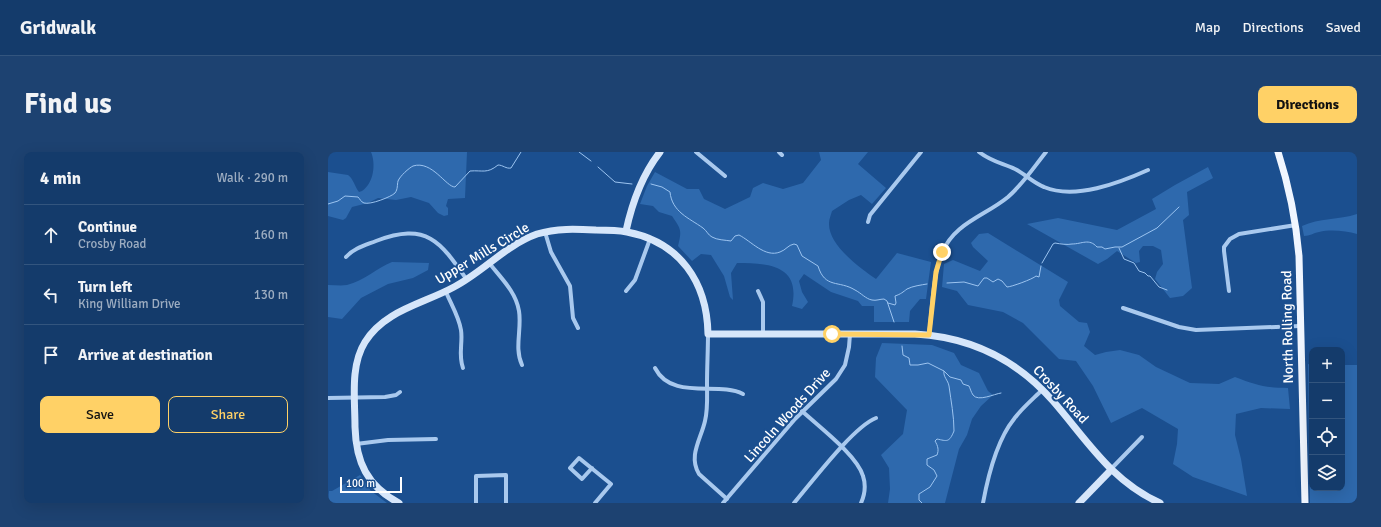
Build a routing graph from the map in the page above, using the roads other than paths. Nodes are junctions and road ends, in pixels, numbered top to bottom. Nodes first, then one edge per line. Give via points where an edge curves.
1 (660, 152) edge
2 (696, 152) edge
3 (921, 152) edge
4 (979, 152) edge
5 (1046, 152) edge
6 (1278, 152) edge
7 (1148, 170) dead end
8 (725, 176) dead end
9 (1027, 177) junction
10 (868, 222) dead end
11 (1296, 226) junction
12 (545, 232) junction
13 (626, 232) junction
14 (650, 239) junction
15 (346, 257) dead end
16 (490, 264) junction
17 (467, 280) junction
18 (626, 291) dead end
19 (758, 291) dead end
20 (1229, 291) dead end
21 (446, 292) junction
22 (1123, 308) dead end
23 (1300, 326) junction
24 (578, 328) dead end
25 (708, 334) junction
26 (763, 334) junction
27 (850, 334) junction
28 (929, 335) junction
29 (522, 366) dead end
30 (462, 368) dead end
31 (656, 368) dead end
32 (707, 389) junction
33 (1042, 389) junction
34 (400, 392) dead end
35 (743, 394) dead end
36 (328, 398) edge
37 (355, 398) junction
38 (802, 411) junction
39 (876, 418) dead end
40 (1142, 437) dead end
41 (436, 439) dead end
42 (356, 444) junction
43 (841, 447) junction
44 (592, 468) junction
45 (1111, 470) junction
46 (727, 499) junction
47 (399, 503) edge
48 (476, 503) edge
49 (506, 503) edge
50 (595, 503) edge
51 (723, 503) edge
52 (794, 503) edge
53 (862, 503) edge
54 (983, 503) edge
55 (1079, 503) edge
56 (1160, 503) edge
57 (1305, 503) edge

1 - 13 street via 642,180
2 - 8 street
3 - 10 street via 870,215
4 - 9 street
5 - 9 street
6 - 11 main road, North Rolling Road
7 - 9 street via 1115,184 1072,192 1048,189
9 - 28 street via 1009,196 969,221 946,243 936,272
11 - 20 street via 1239,234 1230,239 1224,247
11 - 23 main road, North Rolling Road
12 - 13 street, Upper Mills Circle via 570,229
12 - 16 street, Upper Mills Circle via 517,244
12 - 24 street via 550,252 568,280
13 - 14 street, Upper Mills Circle
14 - 18 street via 635,280
14 - 25 street, Upper Mills Circle via 668,248 693,275 707,313
15 - 17 street via 359,248 390,236 414,234 431,239 444,248
16 - 17 street, Upper Mills Circle
16 - 29 street via 517,302 520,318 518,353
17 - 21 street, Upper Mills Circle
19 - 26 street via 763,302
21 - 30 street via 460,325
21 - 37 street, Upper Mills Circle via 402,310 372,332 358,358
22 - 23 street via 1179,327 1196,330
23 - 57 main road, North Rolling Road
25 - 26 street, Crosby Road
25 - 32 street, Upper Mills Circle
26 - 27 street, Crosby Road
27 - 28 street, Crosby Road
27 - 38 street, Lincoln Woods Drive via 848,357 841,372
28 - 33 street, Crosby Road via 967,343 992,353 1018,368
31 - 32 street via 661,376 680,386
32 - 35 street via 732,390
32 - 46 street, Upper Mills Circle via 706,420 694,460 699,474
33 - 45 street, Crosby Road
33 - 54 street via 1014,419 1004,434 996,453
34 - 37 street via 392,397
36 - 37 street
37 - 42 street, Upper Mills Circle
38 - 43 street
38 - 46 street, Lincoln Woods Drive
39 - 43 street via 866,423
40 - 45 street
41 - 42 street
42 - 47 street, Upper Mills Circle via 360,462 370,479 384,494
43 - 52 street
43 - 53 street via 864,476 865,490
44 - 44 street via 579,458 570,468 582,479
44 - 50 street via 611,484
45 - 55 street
45 - 56 street, Crosby Road via 1132,487
46 - 51 street, Lincoln Woods Drive
48 - 49 street via 476,476 506,475

